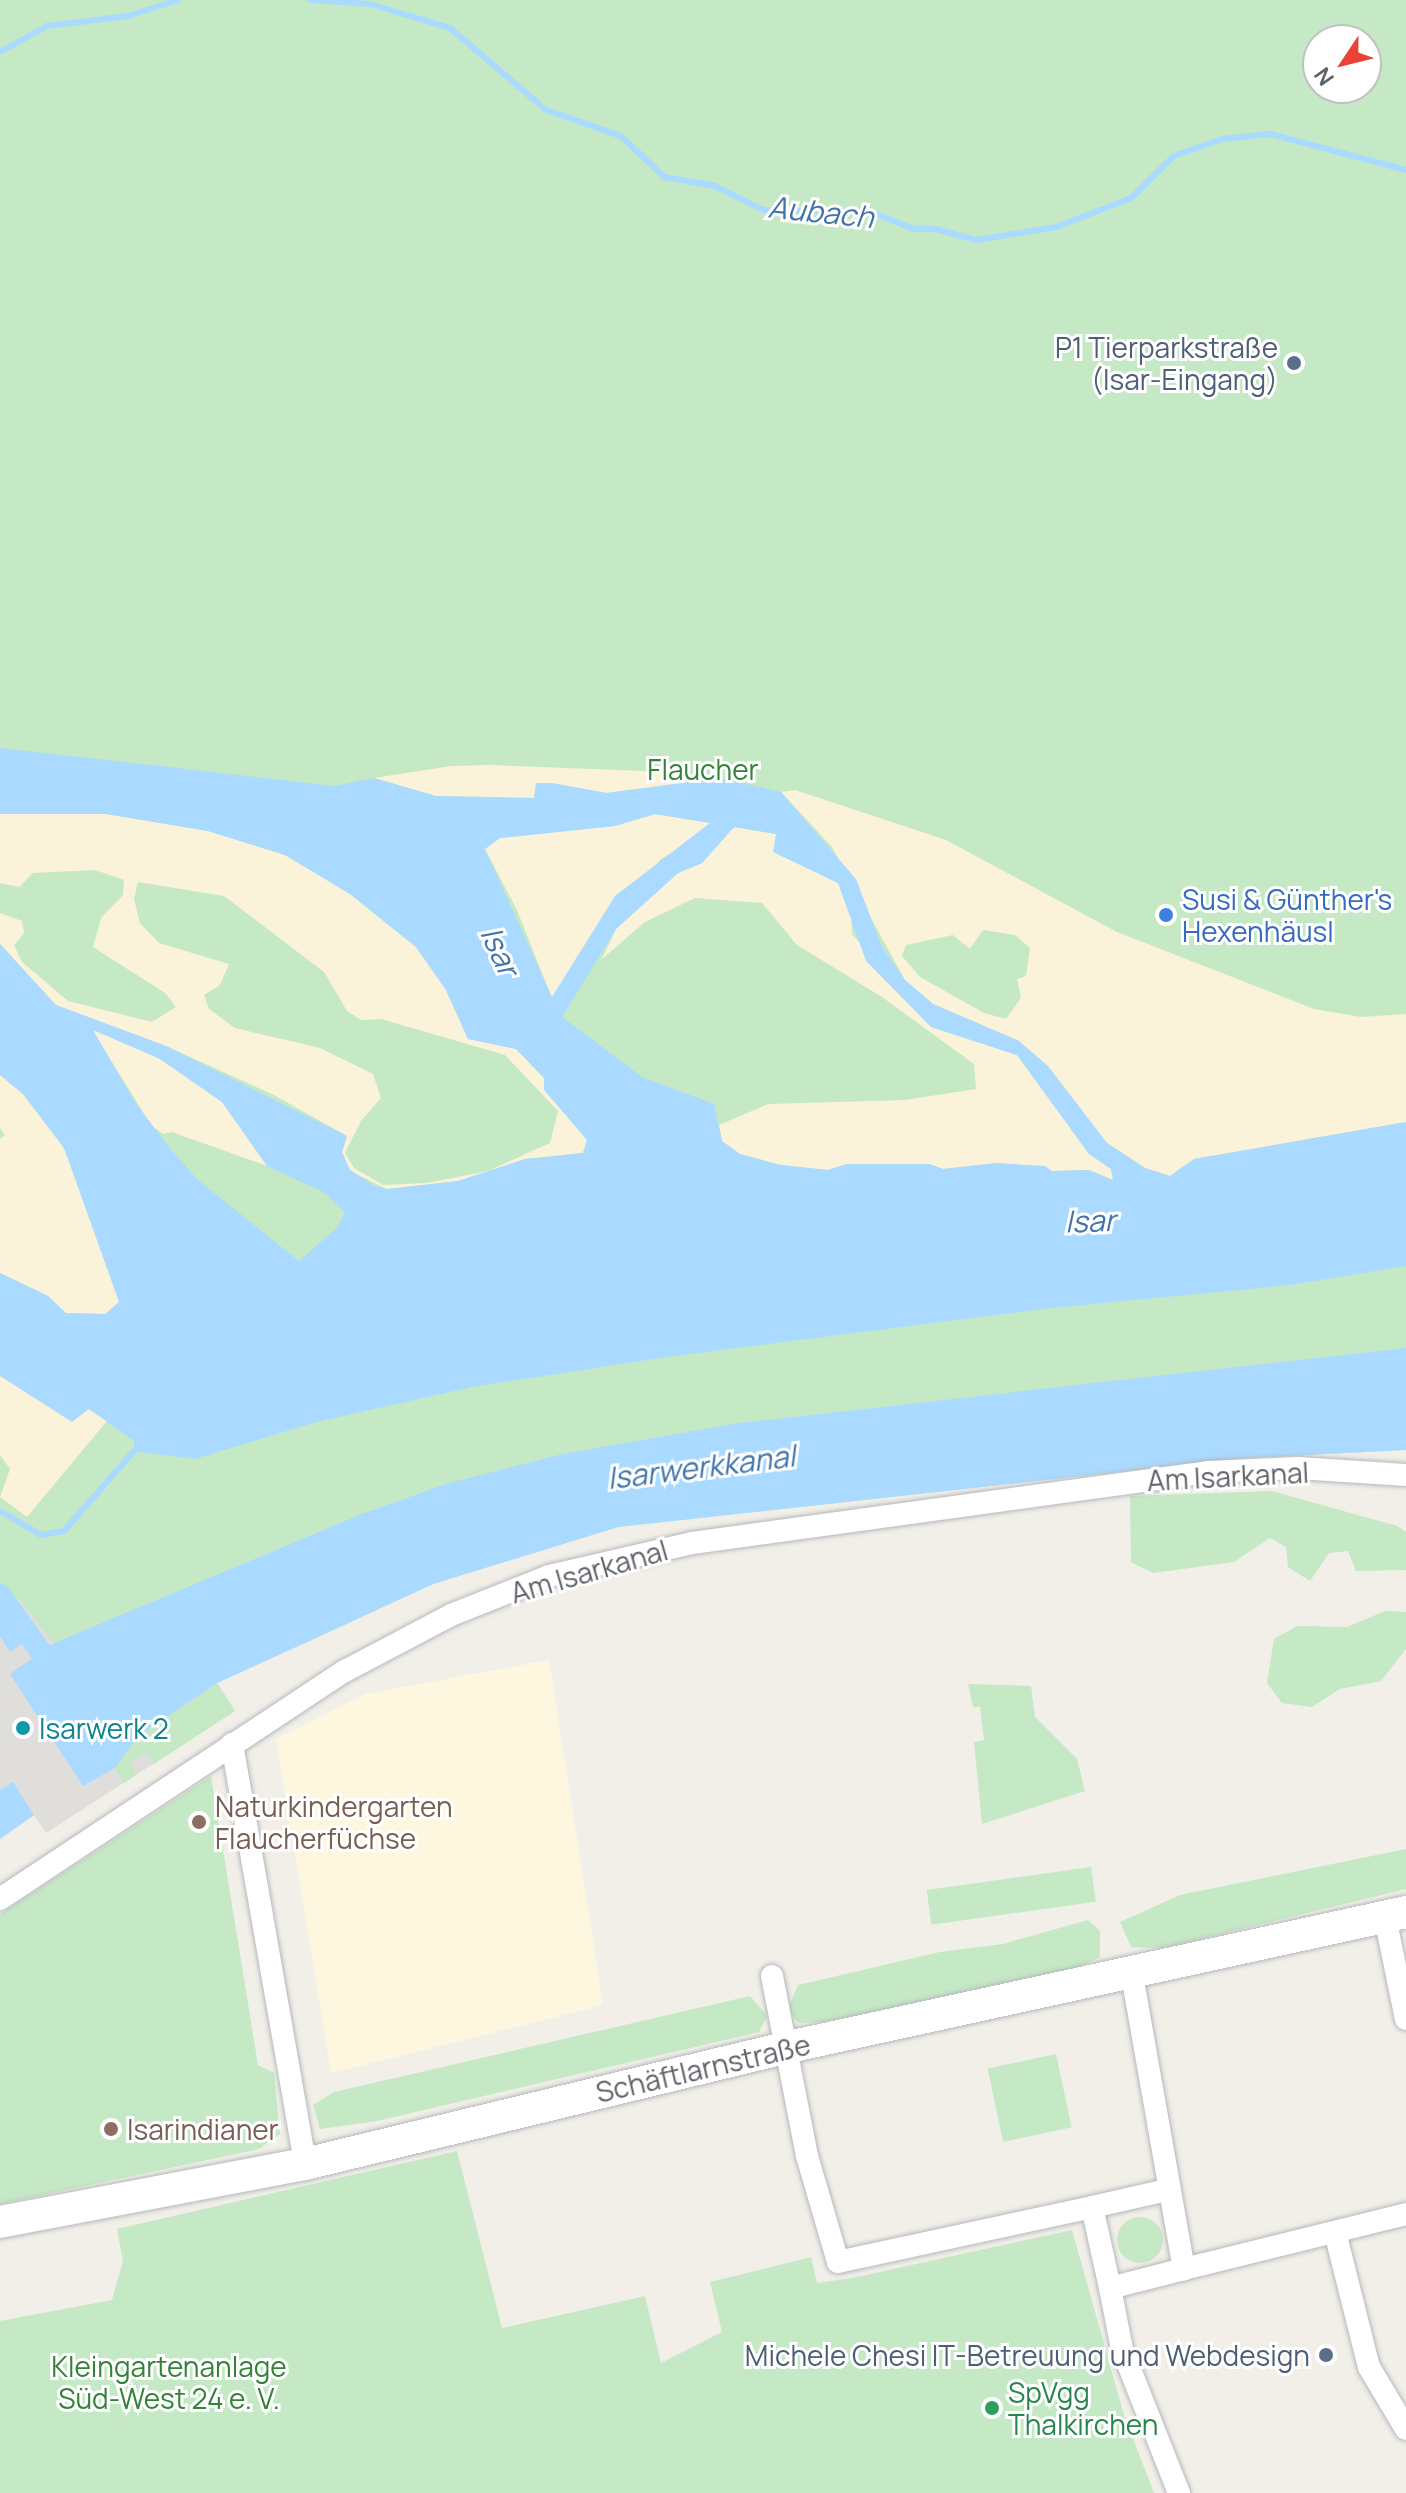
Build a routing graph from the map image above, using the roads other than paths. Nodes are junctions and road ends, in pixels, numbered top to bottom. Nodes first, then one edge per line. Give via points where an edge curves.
1 (1406, 1475) edge
2 (232, 1744) junction
3 (0, 1899) edge
4 (1395, 1915) edge
5 (1132, 1975) junction
6 (772, 1976) dead end
7 (1406, 2019) edge
8 (784, 2048) junction
9 (305, 2164) junction
10 (1167, 2190) junction
11 (1092, 2207) junction
12 (1406, 2214) edge
13 (0, 2222) edge
14 (1335, 2232) junction
15 (1184, 2269) junction
16 (1110, 2288) junction
17 (1406, 2429) edge
18 (1179, 2493) edge

1 - 2 street, Am Isarkanal via 1298,1468 1209,1472 628,1554 549,1576 451,1615 345,1671
2 - 3 street, Am Isarkanal
2 - 9 street
4 - 5 street, Schäftlarnstraße
4 - 7 street
5 - 8 street, Schäftlarnstraße
5 - 10 street
6 - 8 street
8 - 9 street, Schäftlarnstraße
8 - 11 street via 807,2156 838,2262
9 - 13 street, Schäftlarnstraße
10 - 11 street
10 - 15 street
11 - 16 street
12 - 14 street
14 - 15 street
14 - 17 street via 1369,2367
15 - 16 street
16 - 18 street via 1122,2349

